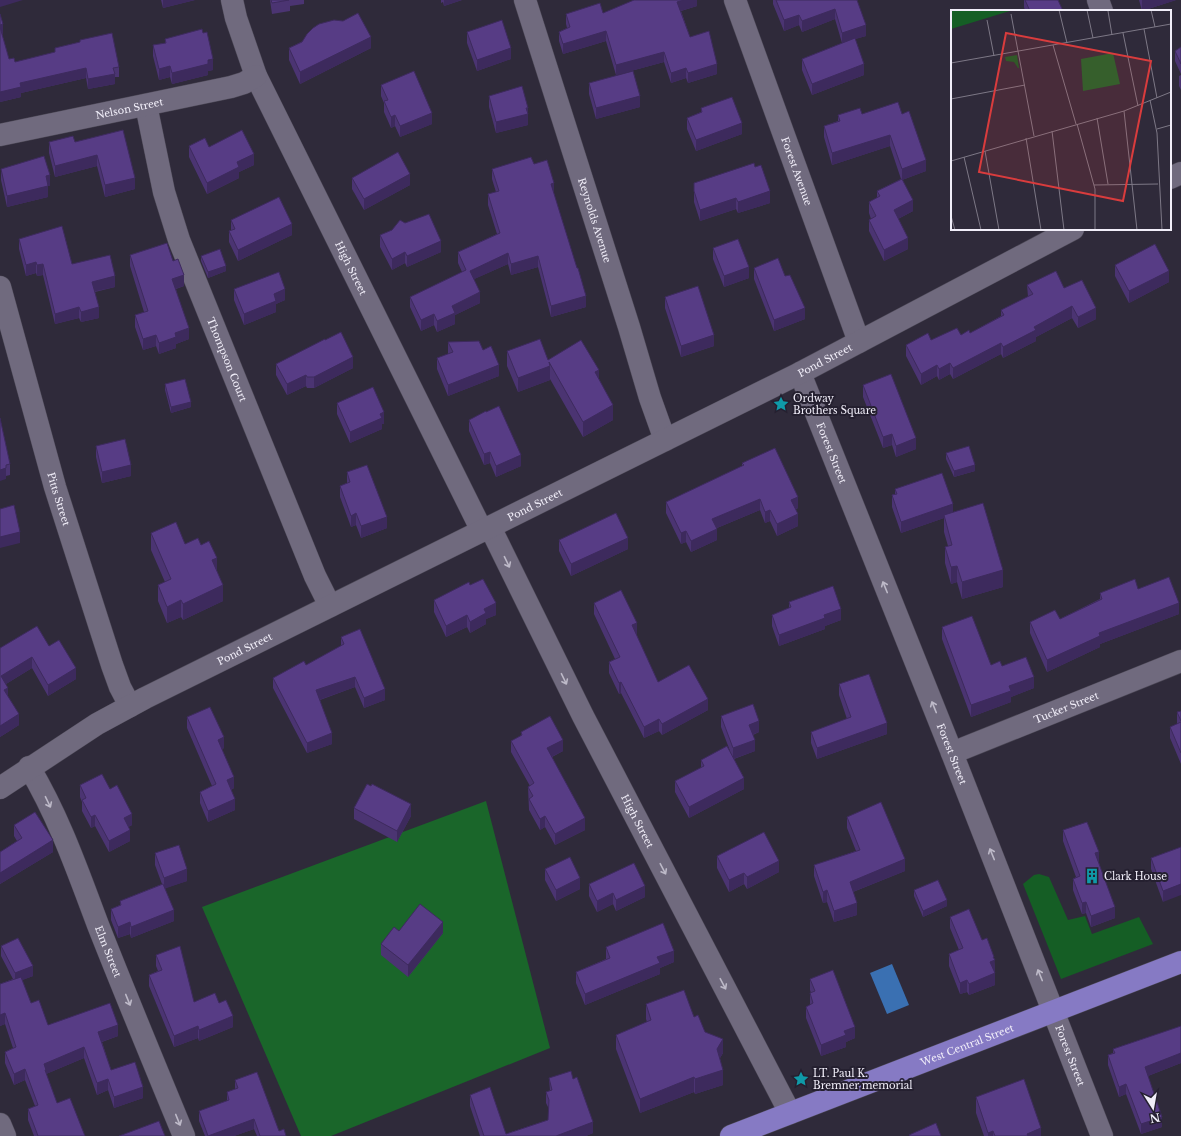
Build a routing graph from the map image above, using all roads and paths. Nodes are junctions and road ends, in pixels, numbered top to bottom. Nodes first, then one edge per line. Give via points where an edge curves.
1 (232, 0) edge
2 (525, 0) edge
3 (735, 0) edge
4 (1098, 0) edge
5 (1102, 10) edge
6 (256, 76) junction
7 (146, 105) junction
8 (0, 135) edge
9 (1181, 172) edge
10 (1171, 177) edge
11 (1071, 230) edge
12 (0, 287) edge
13 (859, 342) junction
14 (800, 373) junction
15 (665, 440) junction
16 (486, 529) junction
17 (330, 606) junction
18 (1181, 661) edge
19 (130, 706) junction
20 (952, 753) junction
21 (30, 767) junction
22 (0, 788) edge
23 (1181, 962) edge
24 (1054, 1011) junction
25 (790, 1113) junction
26 (0, 1124) edge
27 (5, 1136) edge
28 (184, 1136) edge
29 (731, 1136) edge
30 (1102, 1136) edge

1 - 6 street, High Street
2 - 15 street, Reynolds Avenue
3 - 13 street, Forest Avenue
4 - 5 street
6 - 7 street, Nelson Street via 232,87
6 - 16 street, High Street
7 - 8 street, Nelson Street
7 - 17 street, Thompson Court via 164,192 179,240 315,576
9 - 10 street
11 - 13 street, Pond Street
12 - 19 street, Pitts Street via 55,487 112,665
13 - 14 street, Pond Street
14 - 15 street, Pond Street
20 -> 14 street, Forest Street
15 - 16 street, Pond Street
16 - 17 street, Pond Street
16 -> 25 street, High Street
17 - 19 street, Pond Street
18 - 20 street, Tucker Street
19 - 21 street, Pond Street
24 -> 20 street, Forest Street
21 - 22 street, Pond Street
21 -> 28 street, Elm Street via 59,825
23 - 24 main road, West Central Street
24 - 25 main road, West Central Street
24 - 30 street, Forest Street
25 - 29 main road, West Central Street
26 - 27 street

